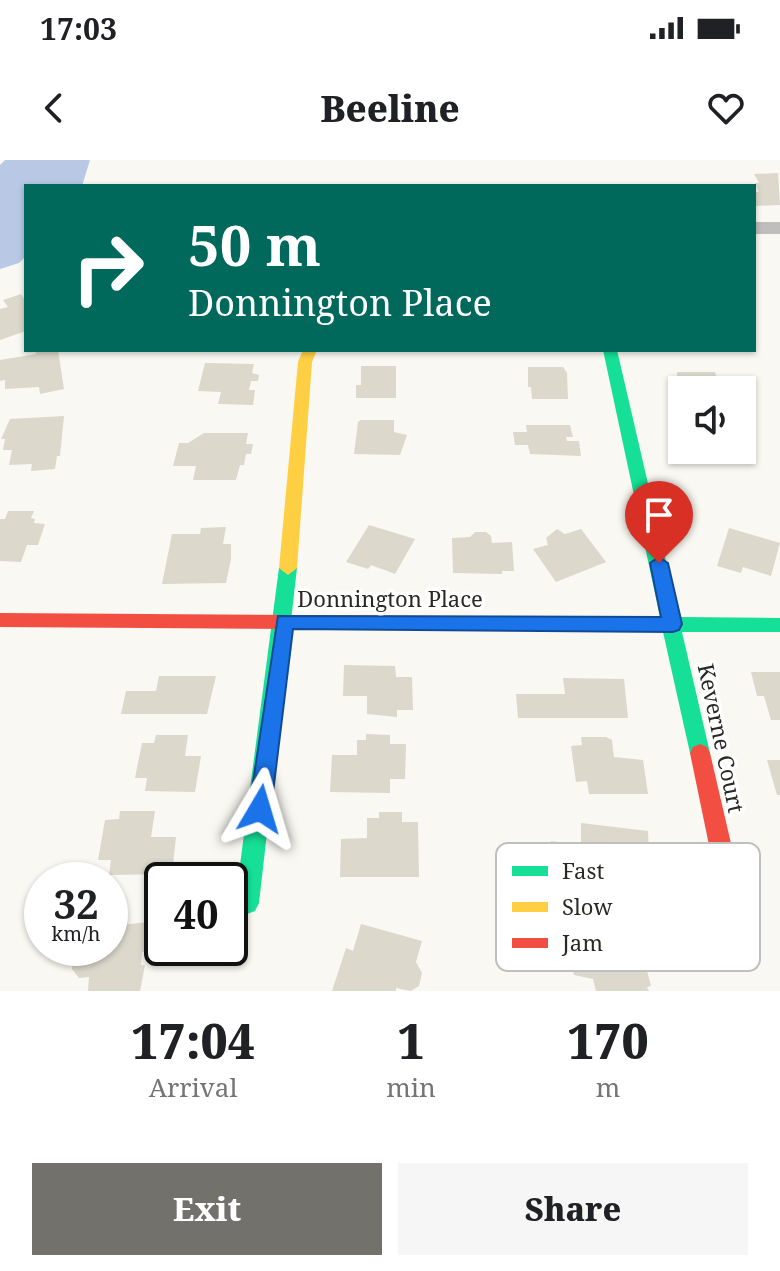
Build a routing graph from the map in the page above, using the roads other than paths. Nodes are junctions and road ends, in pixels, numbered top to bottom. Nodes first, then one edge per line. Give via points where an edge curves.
1 (756, 228) edge
2 (780, 228) edge
3 (309, 352) edge
4 (610, 352) edge
5 (0, 620) edge
6 (284, 622) junction
7 (673, 624) junction
8 (780, 625) edge
9 (720, 843) edge
10 (248, 895) edge

1 - 2 street
3 - 6 street
4 - 7 street, Keverne Court
5 - 6 street, Donnington Place
6 - 7 street, Donnington Place
6 - 10 street
7 - 8 street, Donnington Place
7 - 9 street, Keverne Court

